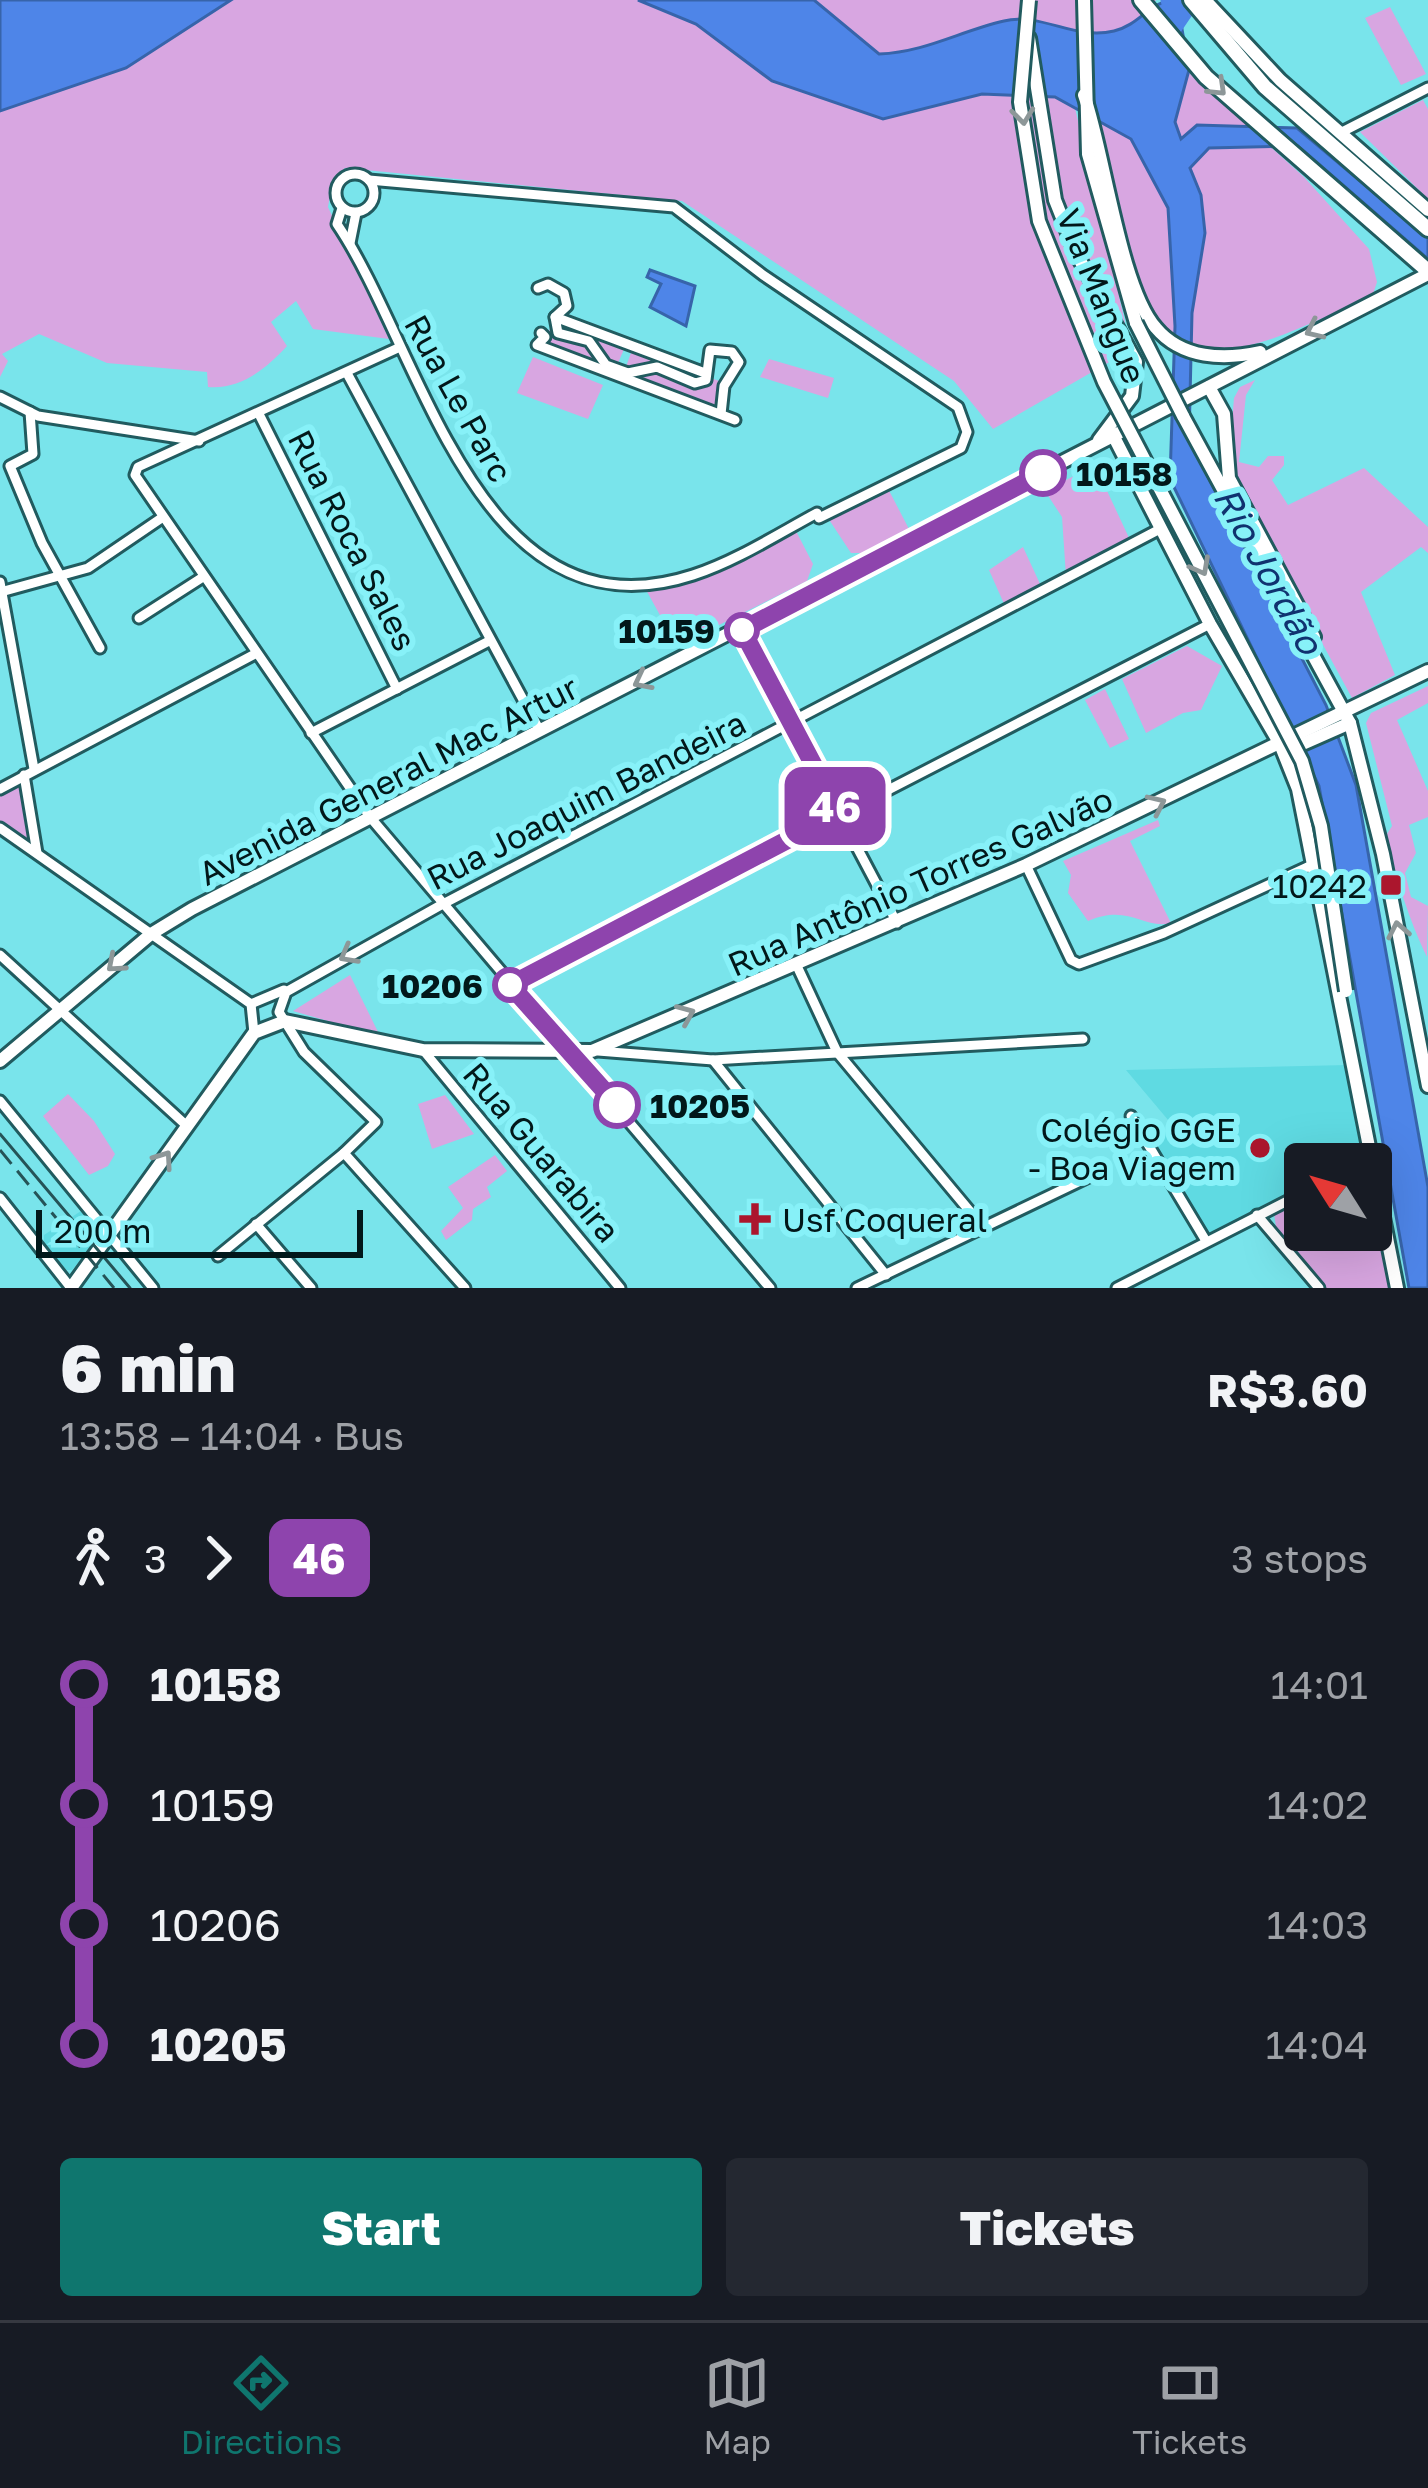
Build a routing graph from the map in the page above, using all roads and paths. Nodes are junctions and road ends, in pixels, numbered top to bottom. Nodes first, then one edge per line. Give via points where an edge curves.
1 (1028, 0) edge
2 (1084, 0) edge
3 (1141, 0) edge
4 (1191, 0) edge
5 (1204, 0) edge
6 (1028, 25) junction
7 (1428, 88) edge
8 (1084, 95) junction
9 (1340, 133) junction
10 (368, 180) junction
11 (343, 208) junction
12 (1428, 210) edge
13 (356, 212) junction
14 (1428, 229) edge
15 (350, 243) junction
16 (1426, 278) edge
17 (538, 288) dead end
18 (555, 317) junction
19 (542, 333) dead end
20 (628, 346) junction
21 (398, 348) junction
22 (1273, 350) junction
23 (620, 373) junction
24 (705, 373) junction
25 (348, 375) junction
26 (1204, 390) junction
27 (0, 397) edge
28 (30, 412) junction
29 (721, 414) junction
30 (260, 416) junction
31 (735, 421) dead end
32 (1114, 437) junction
33 (199, 441) junction
34 (1090, 449) junction
35 (163, 517) junction
36 (1160, 529) junction
37 (61, 578) junction
38 (203, 578) junction
39 (0, 582) edge
40 (2, 592) edge
41 (139, 618) dead end
42 (1210, 624) junction
43 (742, 630) junction
44 (489, 641) junction
45 (100, 648) dead end
46 (255, 654) junction
47 (1317, 661) junction
48 (1428, 671) edge
49 (397, 689) junction
50 (1343, 720) junction
51 (793, 724) junction
52 (540, 731) junction
53 (311, 733) junction
54 (1282, 748) junction
55 (29, 772) junction
56 (0, 789) edge
57 (839, 813) junction
58 (370, 817) junction
59 (0, 828) edge
60 (38, 854) junction
61 (1316, 863) junction
62 (1026, 865) junction
63 (441, 904) junction
64 (897, 923) junction
65 (151, 934) junction
66 (0, 955) edge
67 (797, 966) junction
68 (510, 985) junction
69 (292, 986) junction
70 (251, 1004) junction
71 (62, 1011) junction
72 (285, 1021) junction
73 (1346, 1030) junction
74 (254, 1033) junction
75 (1084, 1039) dead end
76 (423, 1050) junction
77 (592, 1051) junction
78 (837, 1052) junction
79 (576, 1053) junction
80 (713, 1060) junction
81 (0, 1061) edge
82 (1428, 1086) edge
83 (0, 1101) edge
84 (1131, 1116) dead end
85 (187, 1126) junction
86 (1367, 1143) edge
87 (344, 1153) junction
88 (1095, 1174) dead end
89 (0, 1198) edge
90 (1284, 1202) edge
91 (1257, 1215) junction
92 (256, 1224) junction
93 (982, 1227) junction
94 (110, 1235) junction
95 (1206, 1241) junction
96 (1389, 1251) edge
97 (218, 1256) dead end
98 (886, 1275) junction
99 (1315, 1286) edge
100 (71, 1288) edge
101 (153, 1288) edge
102 (311, 1288) edge
103 (465, 1288) edge
104 (620, 1288) edge
105 (770, 1288) edge
106 (857, 1288) edge
107 (1117, 1288) edge
108 (1397, 1288) edge

1 - 6 main road, Via Mangue, bridge
2 - 8 main road, Via Mangue
3 -> 16 main road via 1206,77
4 - 14 main road via 1265,87
5 - 9 main road
6 - 34 main road, bridge via 1055,200 1130,345 1136,375 1132,396
6 -> 73 main road, Via Mangue, bridge via 1020,102 1039,220 1073,314 1302,761 1321,826
7 - 9 street
8 - 22 main road via 1147,315 1171,343 1204,356
8 - 47 main road, Via Mangue, bridge via 1088,154 1120,277 1183,416
9 - 12 main road
10 - 11 street via 351,174 340,181 335,193
10 - 13 street via 371,203
10 - 21 street, Rua Le Parc via 674,207 958,406 967,432 961,448 680,578 627,583 533,550 496,517
11 - 13 street
11 - 15 street, Rua Le Parc via 337,224
13 - 15 street
15 - 21 street, Rua Le Parc
16 -> 22 main road, Avenida General Mac Artur
17 - 18 street via 564,293 567,307
18 - 20 street
18 - 23 street via 559,333 589,341
19 - 23 street via 537,345
20 - 23 street
20 - 24 street
21 - 25 street
22 - 26 main road, Avenida General Mac Artur
23 - 24 street via 658,367 694,383
23 - 29 street
24 - 29 street via 710,350 732,352 739,362 724,386
25 - 30 street
25 - 44 street
26 - 32 main road, Avenida General Mac Artur
26 - 47 main road via 1223,412 1229,478 1319,647
27 - 28 street
28 - 33 street
28 - 37 street via 33,454 10,466
29 - 31 street
30 - 33 street
30 - 49 street, Rua Roca Sales
32 - 34 main road, Avenida General Mac Artur
32 - 36 main road
33 - 35 street via 135,470
34 - 43 main road, Avenida General Mac Artur
35 - 37 street
35 - 38 street
36 - 42 main road
36 - 51 street, Rua Joaquim Bandeira
37 - 40 street
37 - 45 street
38 - 41 street
38 - 46 street
39 - 40 street
40 - 55 street
42 - 54 main road
42 - 57 street
43 - 51 street
43 -> 52 main road, Avenida General Mac Artur
44 - 49 street
44 - 52 street
46 - 53 street
46 - 55 street
47 - 50 main road
48 - 50 main road, Rua Antônio Torres Galvão
49 - 53 street
50 - 54 main road, Rua Antônio Torres Galvão
82 -> 50 main road via 1383,854
51 - 57 street
51 - 63 street, Rua Joaquim Bandeira
52 - 58 main road, Avenida General Mac Artur
53 - 58 street
54 - 61 main road
62 -> 54 main road, Rua Antônio Torres Galvão
55 - 56 street
55 - 60 street
57 - 64 street
57 - 68 street
58 - 63 street
58 - 65 main road, Avenida General Mac Artur
59 - 60 street
60 - 65 street
61 - 62 street via 1164,933 1075,963
61 - 73 main road
62 - 64 main road, Rua Antônio Torres Galvão
63 - 68 street
63 -> 69 street, Rua Joaquim Bandeira
64 - 67 main road, Rua Antônio Torres Galvão
65 - 70 street
65 -> 71 main road, Avenida General Mac Artur
66 - 71 street
77 -> 67 main road, Rua Antônio Torres Galvão
67 - 78 street
68 - 79 street
69 - 70 street, Rua Joaquim Bandeira
69 - 72 street via 279,1004
70 - 74 street
71 - 81 main road, Avenida General Mac Artur
71 - 85 street
72 - 74 main road
72 - 76 main road, Rua Antônio Torres Galvão
72 - 87 street via 304,1052 376,1122
73 - 86 main road
74 - 85 main road
75 - 78 street
76 - 79 main road, Rua Antônio Torres Galvão
76 - 104 street, Rua Guarabira
77 - 79 main road, Rua Antônio Torres Galvão
77 - 80 street
78 - 80 street
78 - 93 street
79 - 105 street
80 - 98 street
83 - 94 street
84 - 95 street
94 -> 85 main road
87 - 92 street
87 - 103 street
88 - 93 street
89 - 100 street
90 - 91 street
91 - 95 street
91 - 99 street
92 - 97 street
92 - 102 street
93 - 98 street
94 - 100 main road
94 - 101 street
95 - 107 street
96 - 108 main road
98 - 106 street

